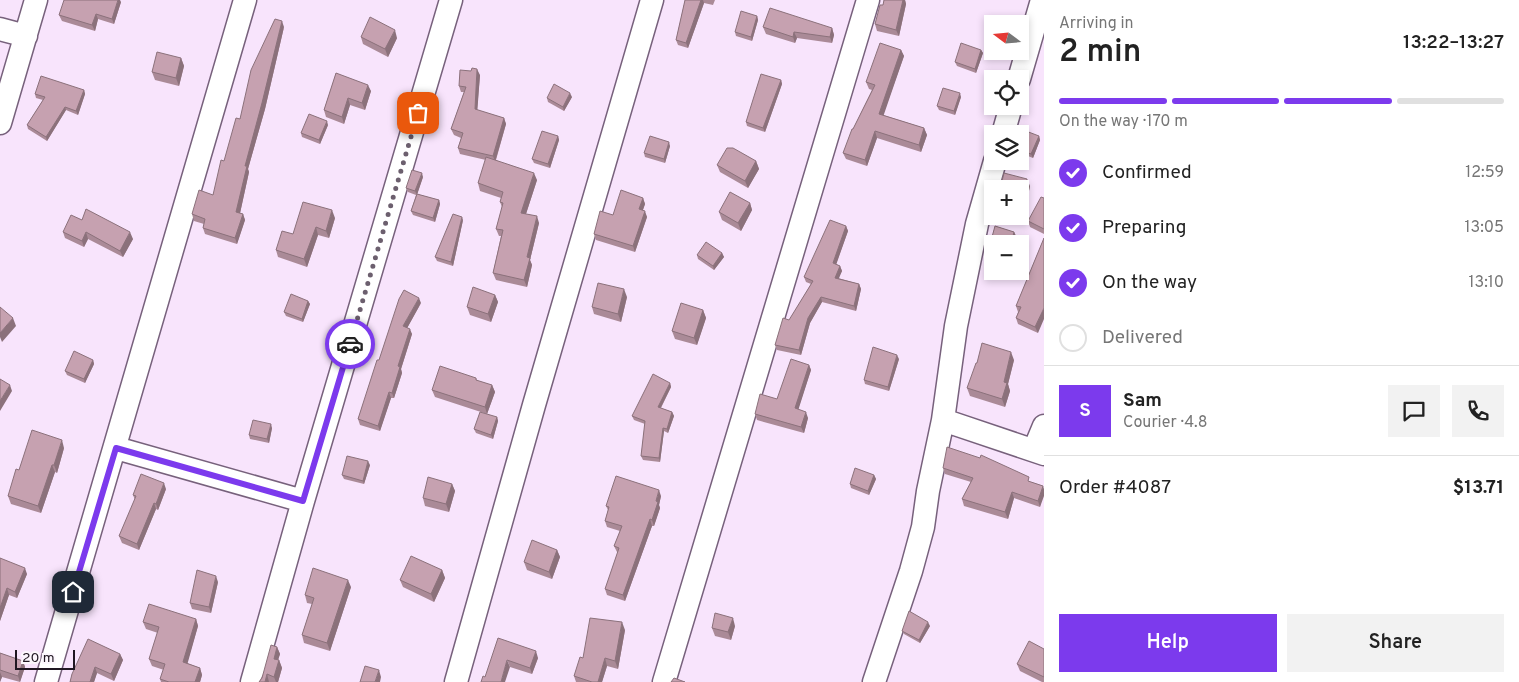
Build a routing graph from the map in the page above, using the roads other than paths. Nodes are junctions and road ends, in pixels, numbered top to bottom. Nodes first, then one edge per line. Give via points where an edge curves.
1 (36, 0) edge
2 (245, 0) edge
3 (451, 0) edge
4 (652, 0) edge
5 (868, 0) edge
6 (1042, 0) edge
7 (0, 29) edge
8 (26, 36) junction
9 (1022, 70) edge
10 (0, 123) edge
11 (992, 170) edge
12 (943, 420) junction
13 (1044, 426) edge
14 (116, 448) junction
15 (1039, 452) edge
16 (303, 501) junction
17 (46, 682) edge
18 (252, 682) edge
19 (456, 682) edge
20 (664, 682) edge
21 (874, 682) edge

1 - 8 street
2 - 14 street
3 - 16 street
4 - 19 street
5 - 20 street
6 - 9 street
7 - 8 street
8 - 10 street
11 - 12 street via 977,224 956,326
12 - 15 street
12 - 21 street via 923,528
13 - 15 street
14 - 16 street
14 - 17 street
16 - 18 street

